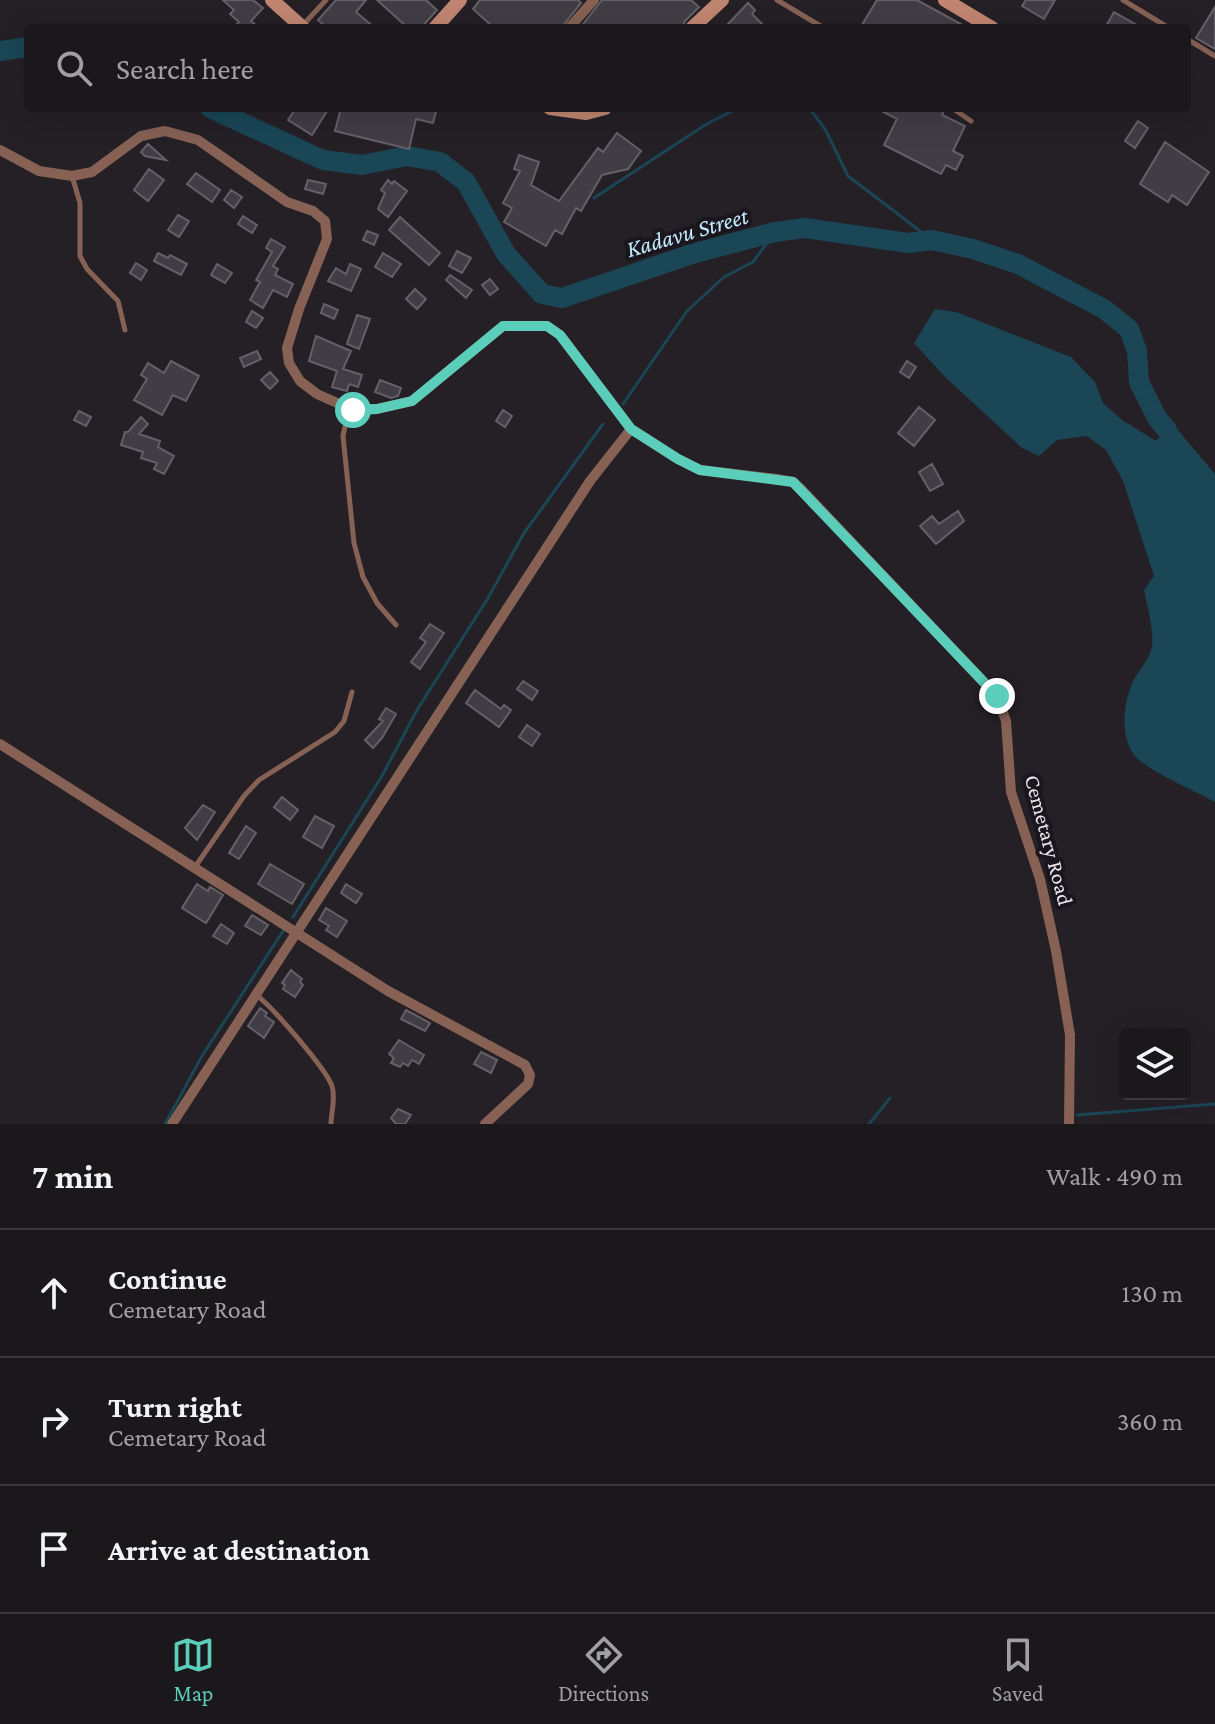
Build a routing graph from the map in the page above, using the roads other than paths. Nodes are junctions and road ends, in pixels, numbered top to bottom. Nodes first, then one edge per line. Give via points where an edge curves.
1 (272, 0) edge
2 (326, 0) edge
3 (460, 0) edge
4 (594, 0) edge
5 (722, 0) edge
6 (777, 0) edge
7 (945, 0) edge
8 (1123, 0) edge
9 (299, 24) edge
10 (305, 24) edge
11 (439, 24) edge
12 (573, 24) edge
13 (696, 24) edge
14 (817, 24) edge
15 (985, 24) edge
16 (1162, 24) edge
17 (1191, 41) edge
18 (1215, 56) edge
19 (958, 112) edge
20 (971, 121) dead end
21 (0, 150) edge
22 (72, 176) junction
23 (125, 330) dead end
24 (349, 408) junction
25 (631, 429) junction
26 (396, 625) dead end
27 (352, 692) dead end
28 (0, 744) edge
29 (194, 867) junction
30 (296, 932) junction
31 (255, 994) junction
32 (172, 1124) edge
33 (331, 1124) edge
34 (485, 1124) edge
35 (1069, 1124) edge

1 - 9 street
2 - 10 lane
3 - 11 street
4 - 12 street
5 - 13 street
6 - 14 lane
7 - 15 street
8 - 16 lane
17 - 18 lane
19 - 20 lane
21 - 22 street via 39,171
22 - 23 lane via 80,203 80,256 118,301
22 - 24 street, Cemetary Road via 92,172 141,136 165,131 198,140 287,202 325,221 327,239 287,348 300,381
24 - 25 street, Cemetary Road via 377,409 412,401 503,326 526,324 547,326 560,335
24 - 26 lane via 344,443 354,543 363,577
25 - 30 street via 590,481
25 - 35 street, Cemetary Road via 700,470 793,482 997,696 1006,721 1011,792 1040,879 1056,951 1070,1035
27 - 29 lane via 335,732 259,780
28 - 29 street
29 - 30 street
30 - 31 street
30 - 34 street via 388,991 525,1065 528,1084
31 - 32 street
31 - 33 lane via 328,1078

